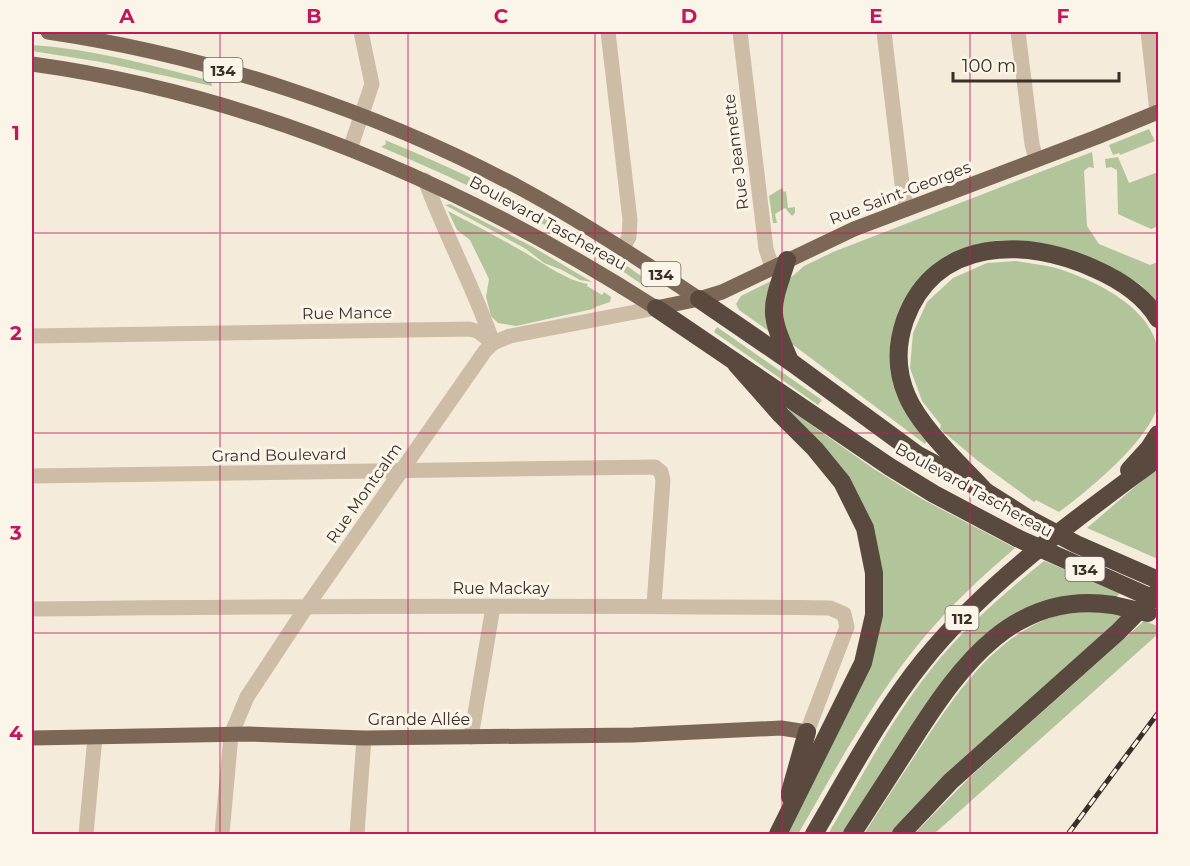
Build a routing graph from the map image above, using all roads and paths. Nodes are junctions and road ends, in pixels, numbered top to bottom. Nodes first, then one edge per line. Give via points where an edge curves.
1 (48, 32) edge
2 (361, 32) edge
3 (608, 32) edge
4 (740, 32) edge
5 (884, 32) edge
6 (1018, 32) edge
7 (1148, 32) edge
8 (32, 64) edge
9 (1158, 112) edge
10 (362, 116) junction
11 (350, 148) junction
12 (1036, 160) junction
13 (425, 180) junction
14 (907, 209) junction
15 (623, 248) junction
16 (780, 264) junction
17 (699, 299) junction
18 (656, 308) junction
19 (1158, 319) edge
20 (32, 336) edge
21 (493, 342) junction
22 (791, 362) junction
23 (736, 364) junction
24 (1158, 434) edge
25 (1158, 458) edge
26 (402, 470) junction
27 (32, 476) edge
28 (985, 491) junction
29 (1089, 509) junction
30 (1158, 580) edge
31 (1158, 591) edge
32 (1158, 601) edge
33 (307, 606) junction
34 (654, 606) junction
35 (493, 607) junction
36 (32, 609) edge
37 (1158, 616) edge
38 (807, 732) junction
39 (231, 735) junction
40 (95, 737) junction
41 (471, 737) junction
42 (32, 738) edge
43 (364, 738) junction
44 (791, 808) junction
45 (86, 834) edge
46 (222, 834) edge
47 (357, 834) edge
48 (778, 834) edge
49 (814, 834) edge
50 (852, 834) edge
51 (901, 834) edge

1 - 10 main road, Boulevard Taschereau / 134 via 126,46 231,73
2 - 10 street via 372,80
3 - 15 street via 630,220 629,237
4 - 16 street, Rue Jeannette via 766,249
5 - 14 street
6 - 12 street
7 - 9 street
8 - 11 main road, Boulevard Taschereau / 134 via 189,96
9 - 12 main road, Rue Saint-Georges
10 - 11 street
10 - 15 main road, Boulevard Taschereau / 134 via 488,171
11 - 13 main road, Boulevard Taschereau / 134
12 - 14 main road, Rue Saint-Georges
13 - 18 main road, Boulevard Taschereau / 134 via 544,240
13 - 21 street
14 - 16 main road, Rue Saint-Georges
15 - 17 main road, Boulevard Taschereau / 134
16 - 17 main road, Rue Saint-Georges
16 - 22 highway via 773,312 777,332
17 - 18 main road, Rue Saint-Georges
17 - 22 highway, Boulevard Taschereau / 134
18 - 21 street
18 - 23 highway, Boulevard Taschereau / 134
19 - 28 highway via 1137,294 1110,277 1069,258 1034,250 1004,248 973,254 931,279 912,305 902,330 900,376 921,420
20 - 21 street, Rue Mance via 470,329
21 - 26 street, Rue Montcalm
22 - 28 highway, Boulevard Taschereau / 134 via 918,455
23 - 32 highway, Boulevard Taschereau / 134, bridge via 897,472 1017,538
23 - 44 highway via 842,482 865,528 874,573 874,615 866,656
24 - 29 highway
25 - 29 highway
26 - 27 street, Grand Boulevard
26 - 33 street, Rue Montcalm
26 - 34 street, Grand Boulevard via 655,467 663,480
28 - 30 highway, Boulevard Taschereau / 134, bridge via 1061,537
29 - 49 highway, 112 via 983,597 934,648 887,712
31 - 51 highway via 1105,644 959,773
33 - 35 street, Rue Mackay
33 - 36 street, Rue Mackay
33 - 39 street, Rue Montcalm via 247,697
34 - 35 street, Rue Mackay
34 - 38 street, Rue Mackay via 830,608 844,614 847,627
35 - 41 street
37 - 50 highway, bridge via 1113,604 1080,603 1048,609 1016,622 970,660 947,689
38 - 41 main road, Grande Allée via 781,728
38 - 44 highway via 790,792
39 - 40 main road, Grande Allée
39 - 43 main road, Grande Allée
39 - 46 street, Rue Montcalm
40 - 42 main road, Grande Allée
40 - 45 street
41 - 43 main road, Grande Allée
43 - 47 street
44 - 48 highway

